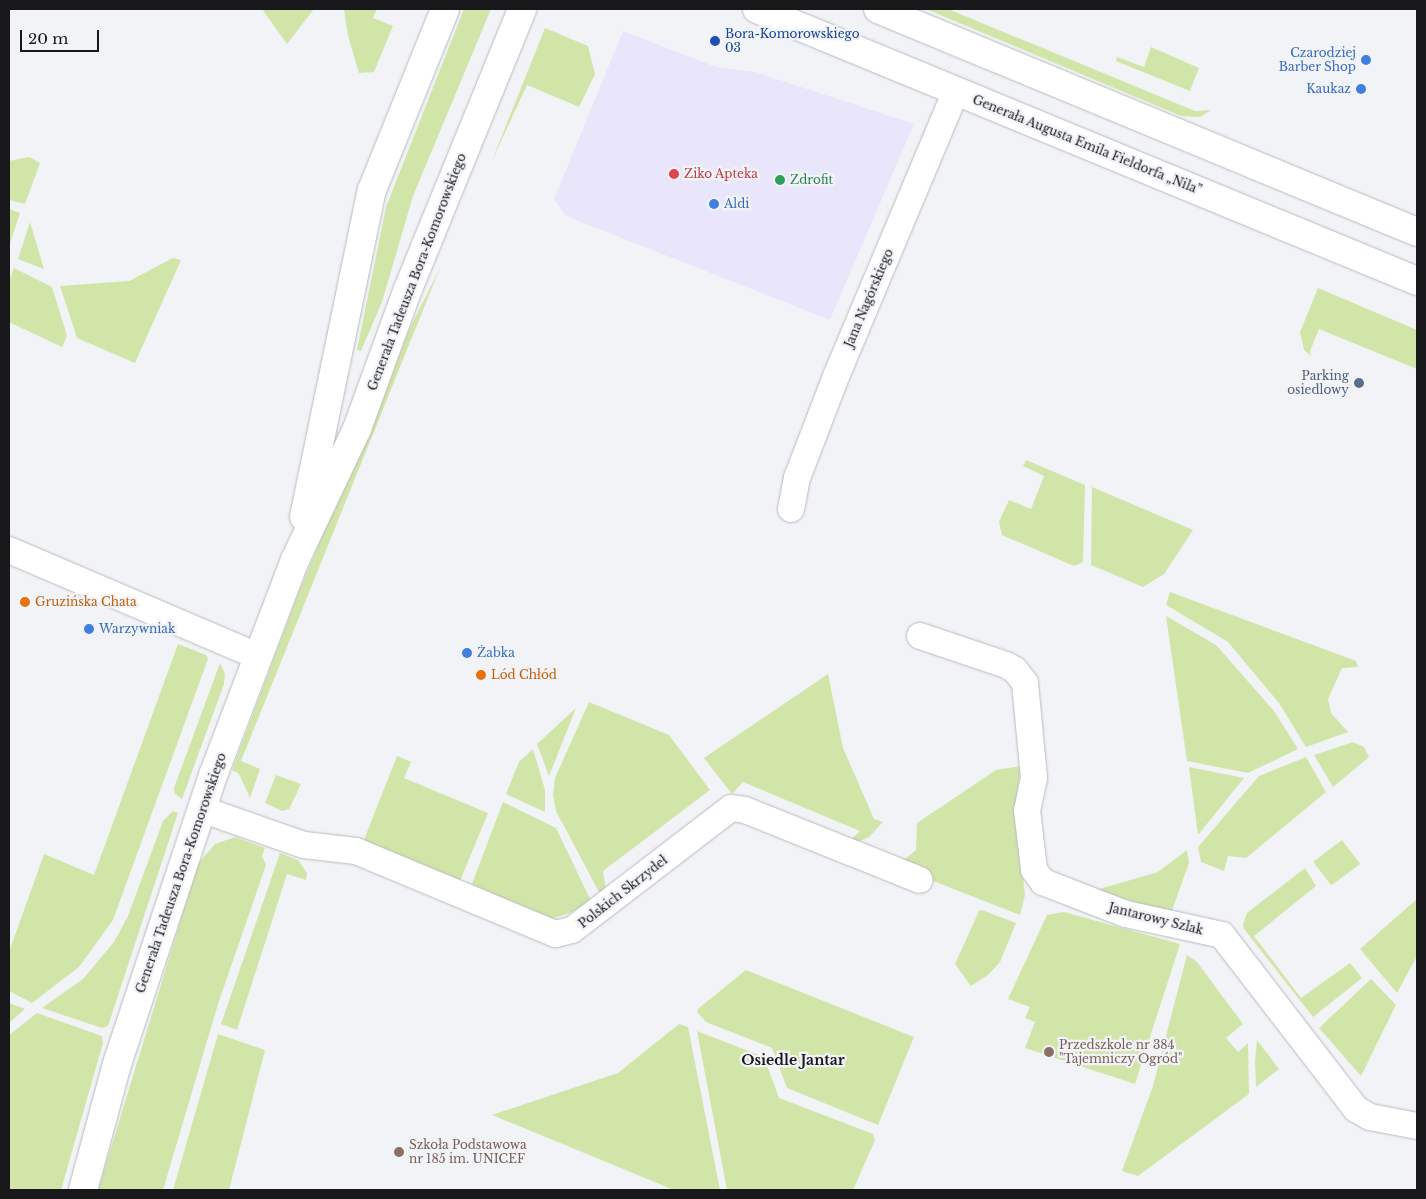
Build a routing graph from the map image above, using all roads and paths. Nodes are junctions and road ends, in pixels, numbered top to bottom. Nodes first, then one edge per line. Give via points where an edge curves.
1 (445, 9) edge
2 (522, 9) edge
3 (757, 9) edge
4 (878, 9) edge
5 (956, 91) junction
6 (1417, 232) edge
7 (1417, 281) edge
8 (791, 508) dead end
9 (9, 550) edge
10 (296, 560) junction
11 (920, 636) dead end
12 (258, 656) junction
13 (201, 809) junction
14 (920, 880) dead end
15 (1417, 1126) edge
16 (83, 1190) edge

1 - 10 street, Generała Tadeusza Bora-Komorowskiego via 372,190
2 - 10 street, Generała Tadeusza Bora-Komorowskiego via 408,289 357,429
3 - 5 street, Generała Augusta Emila Fieldorfa „Nila”
4 - 6 street
5 - 7 street, Generała Augusta Emila Fieldorfa „Nila”
5 - 8 street, Jana Nagórskiego via 807,450
9 - 12 street
10 - 12 street, Generała Tadeusza Bora-Komorowskiego
11 - 15 street, Jantarowy Szlak via 1006,665 1015,670 1025,683 1034,778 1027,810 1034,870 1043,882 1126,914 1222,936 1356,1108 1370,1117
12 - 13 street, Generała Tadeusza Bora-Komorowskiego
13 - 14 street, Polskich Skrzydeł via 304,845 356,851 561,935 602,908 731,808 745,810
13 - 16 street, Generała Tadeusza Bora-Komorowskiego via 117,1064

